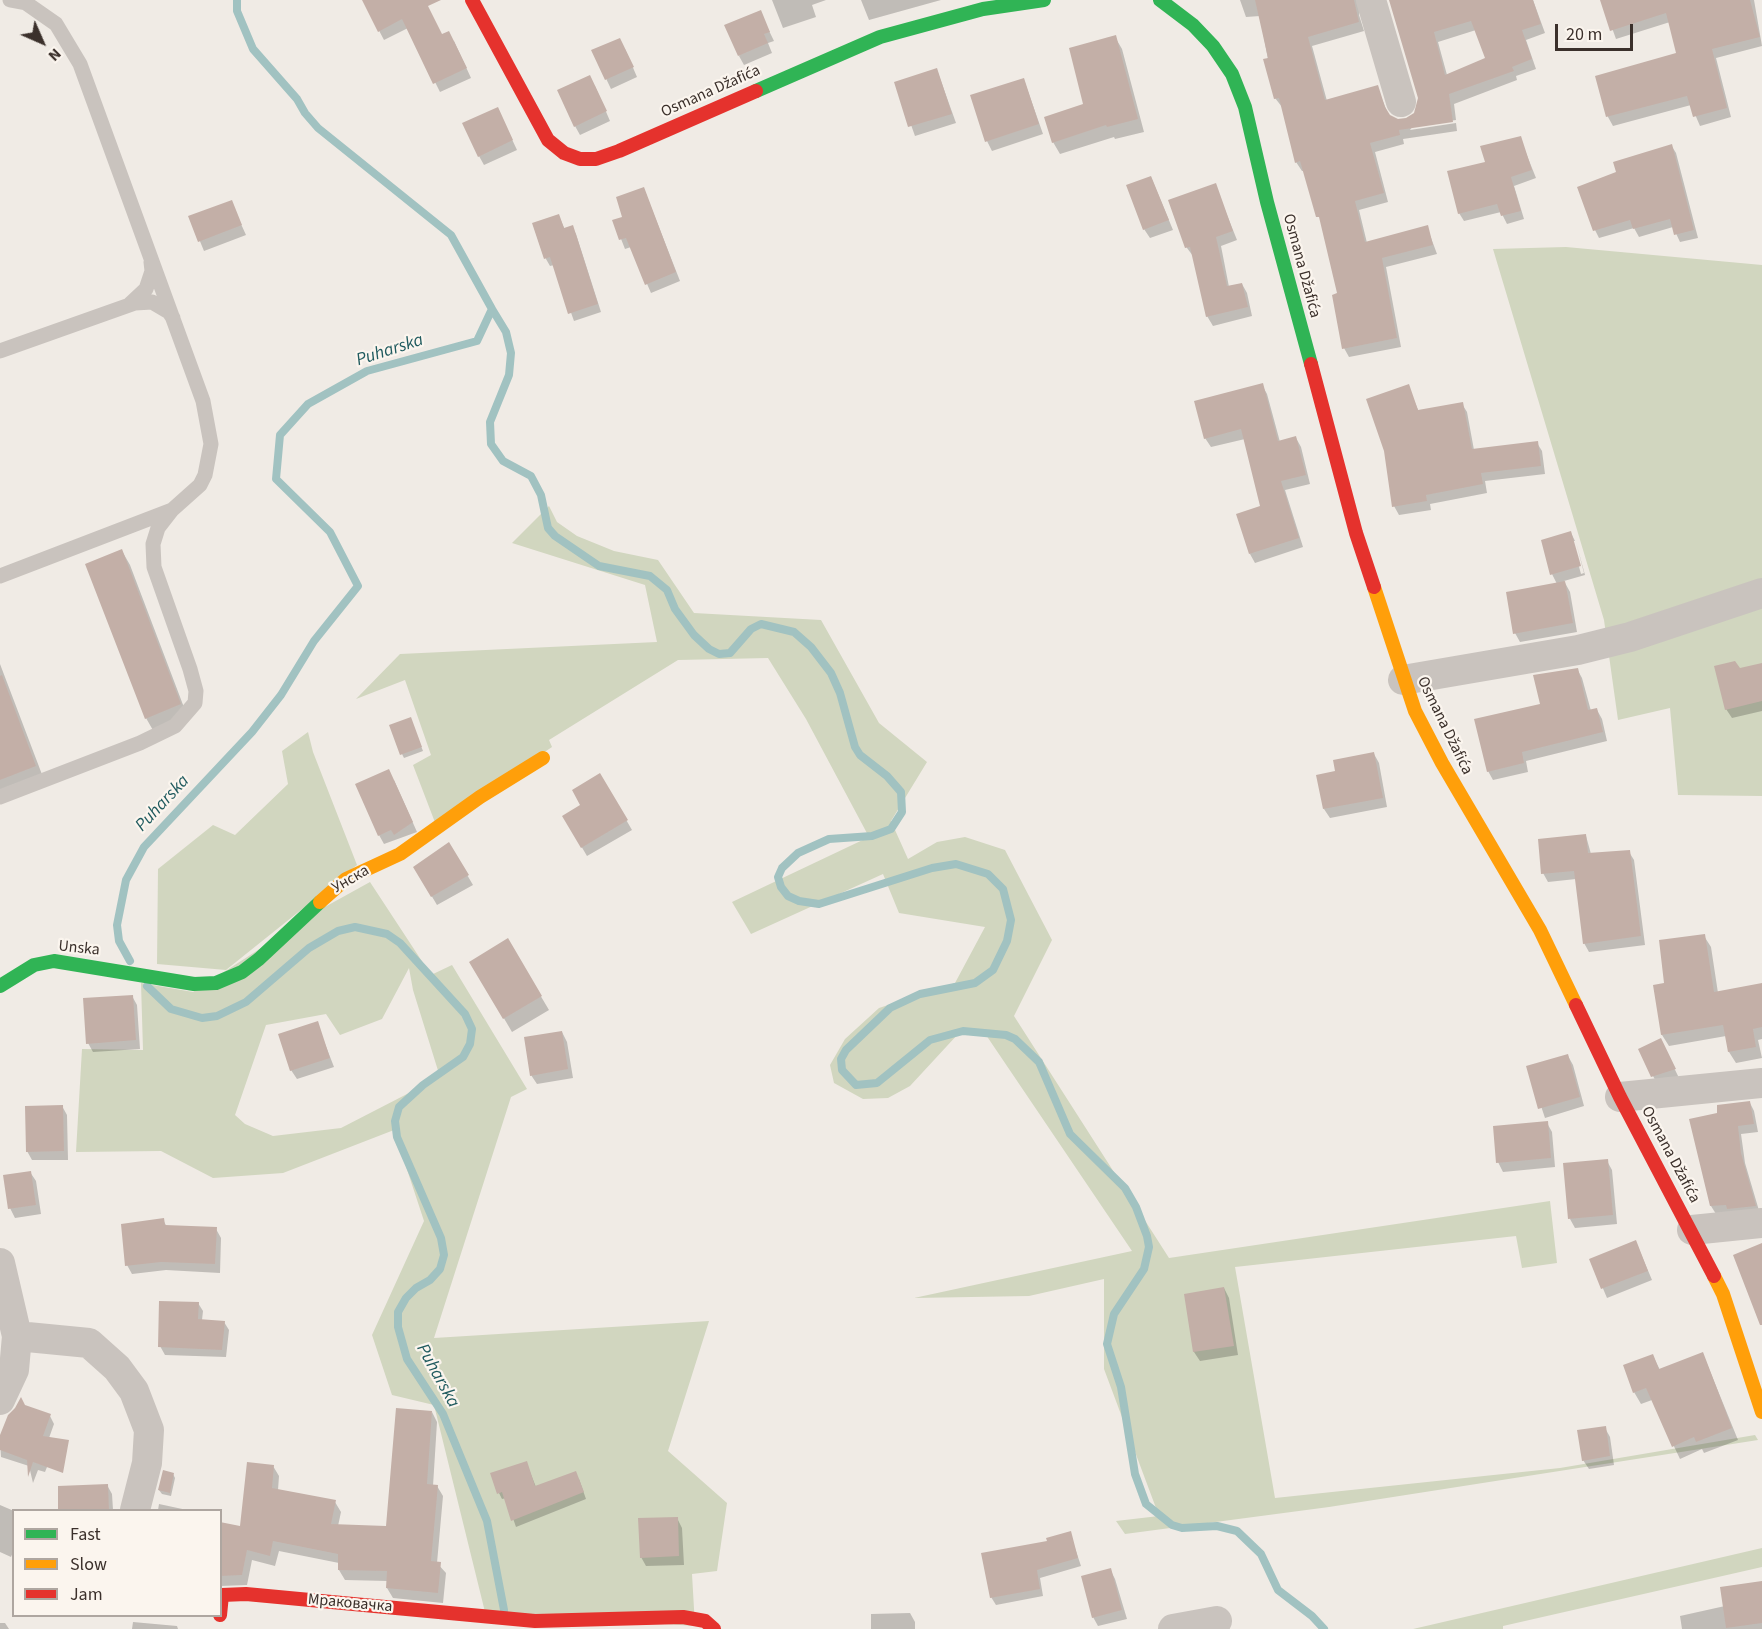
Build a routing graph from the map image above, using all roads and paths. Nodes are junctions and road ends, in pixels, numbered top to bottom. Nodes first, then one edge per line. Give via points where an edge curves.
1 (10, 0) edge
2 (472, 0) edge
3 (1044, 0) edge
4 (1160, 0) edge
5 (1371, 0) edge
6 (1401, 102) dead end
7 (149, 249) junction
8 (124, 307) junction
9 (177, 326) junction
10 (0, 351) edge
11 (172, 510) junction
12 (0, 576) edge
13 (1762, 593) edge
14 (1403, 680) junction
15 (543, 758) dead end
16 (0, 797) edge
17 (161, 977) joint
18 (0, 986) edge
19 (1762, 1083) edge
20 (1620, 1097) junction
21 (1762, 1223) edge
22 (1692, 1230) junction
23 (0, 1263) edge
24 (17, 1336) junction
25 (0, 1400) edge
26 (1761, 1403) edge
27 (135, 1509) edge
28 (222, 1605) edge
29 (1217, 1622) dead end
30 (714, 1629) edge
31 (1173, 1629) edge

1 - 7 lane via 42,12 69,42
2 - 3 street, Osmana Džafića via 548,140 564,153 588,159 619,151 880,37 983,9
4 - 14 street, Osmana Džafića via 1214,46 1232,74 1245,107 1266,202 1356,533
5 - 6 street
7 - 8 lane via 150,280 140,296
7 - 9 lane
8 - 9 lane via 152,302 169,312
8 - 10 lane
9 - 11 lane via 203,401 211,444 200,485
11 - 12 lane
11 - 16 lane via 158,528 153,544 154,567 190,669 195,702 175,726
13 - 14 street via 1609,643
14 - 20 street, Osmana Džafića via 1442,763 1540,930
15 - 17 street, Унска via 408,849 346,879 242,972 216,983 194,984
17 - 18 street, Unska via 54,962 34,965
19 - 20 street
20 - 22 street, Osmana Džafića
21 - 22 street
22 - 26 street, Osmana Džafića via 1723,1294
23 - 24 street
24 - 25 street via 14,1370
24 - 27 street via 89,1343 117,1368 134,1391 149,1430 147,1463
28 - 30 street, Мраковачка via 535,1621 683,1617 705,1621
29 - 31 street

